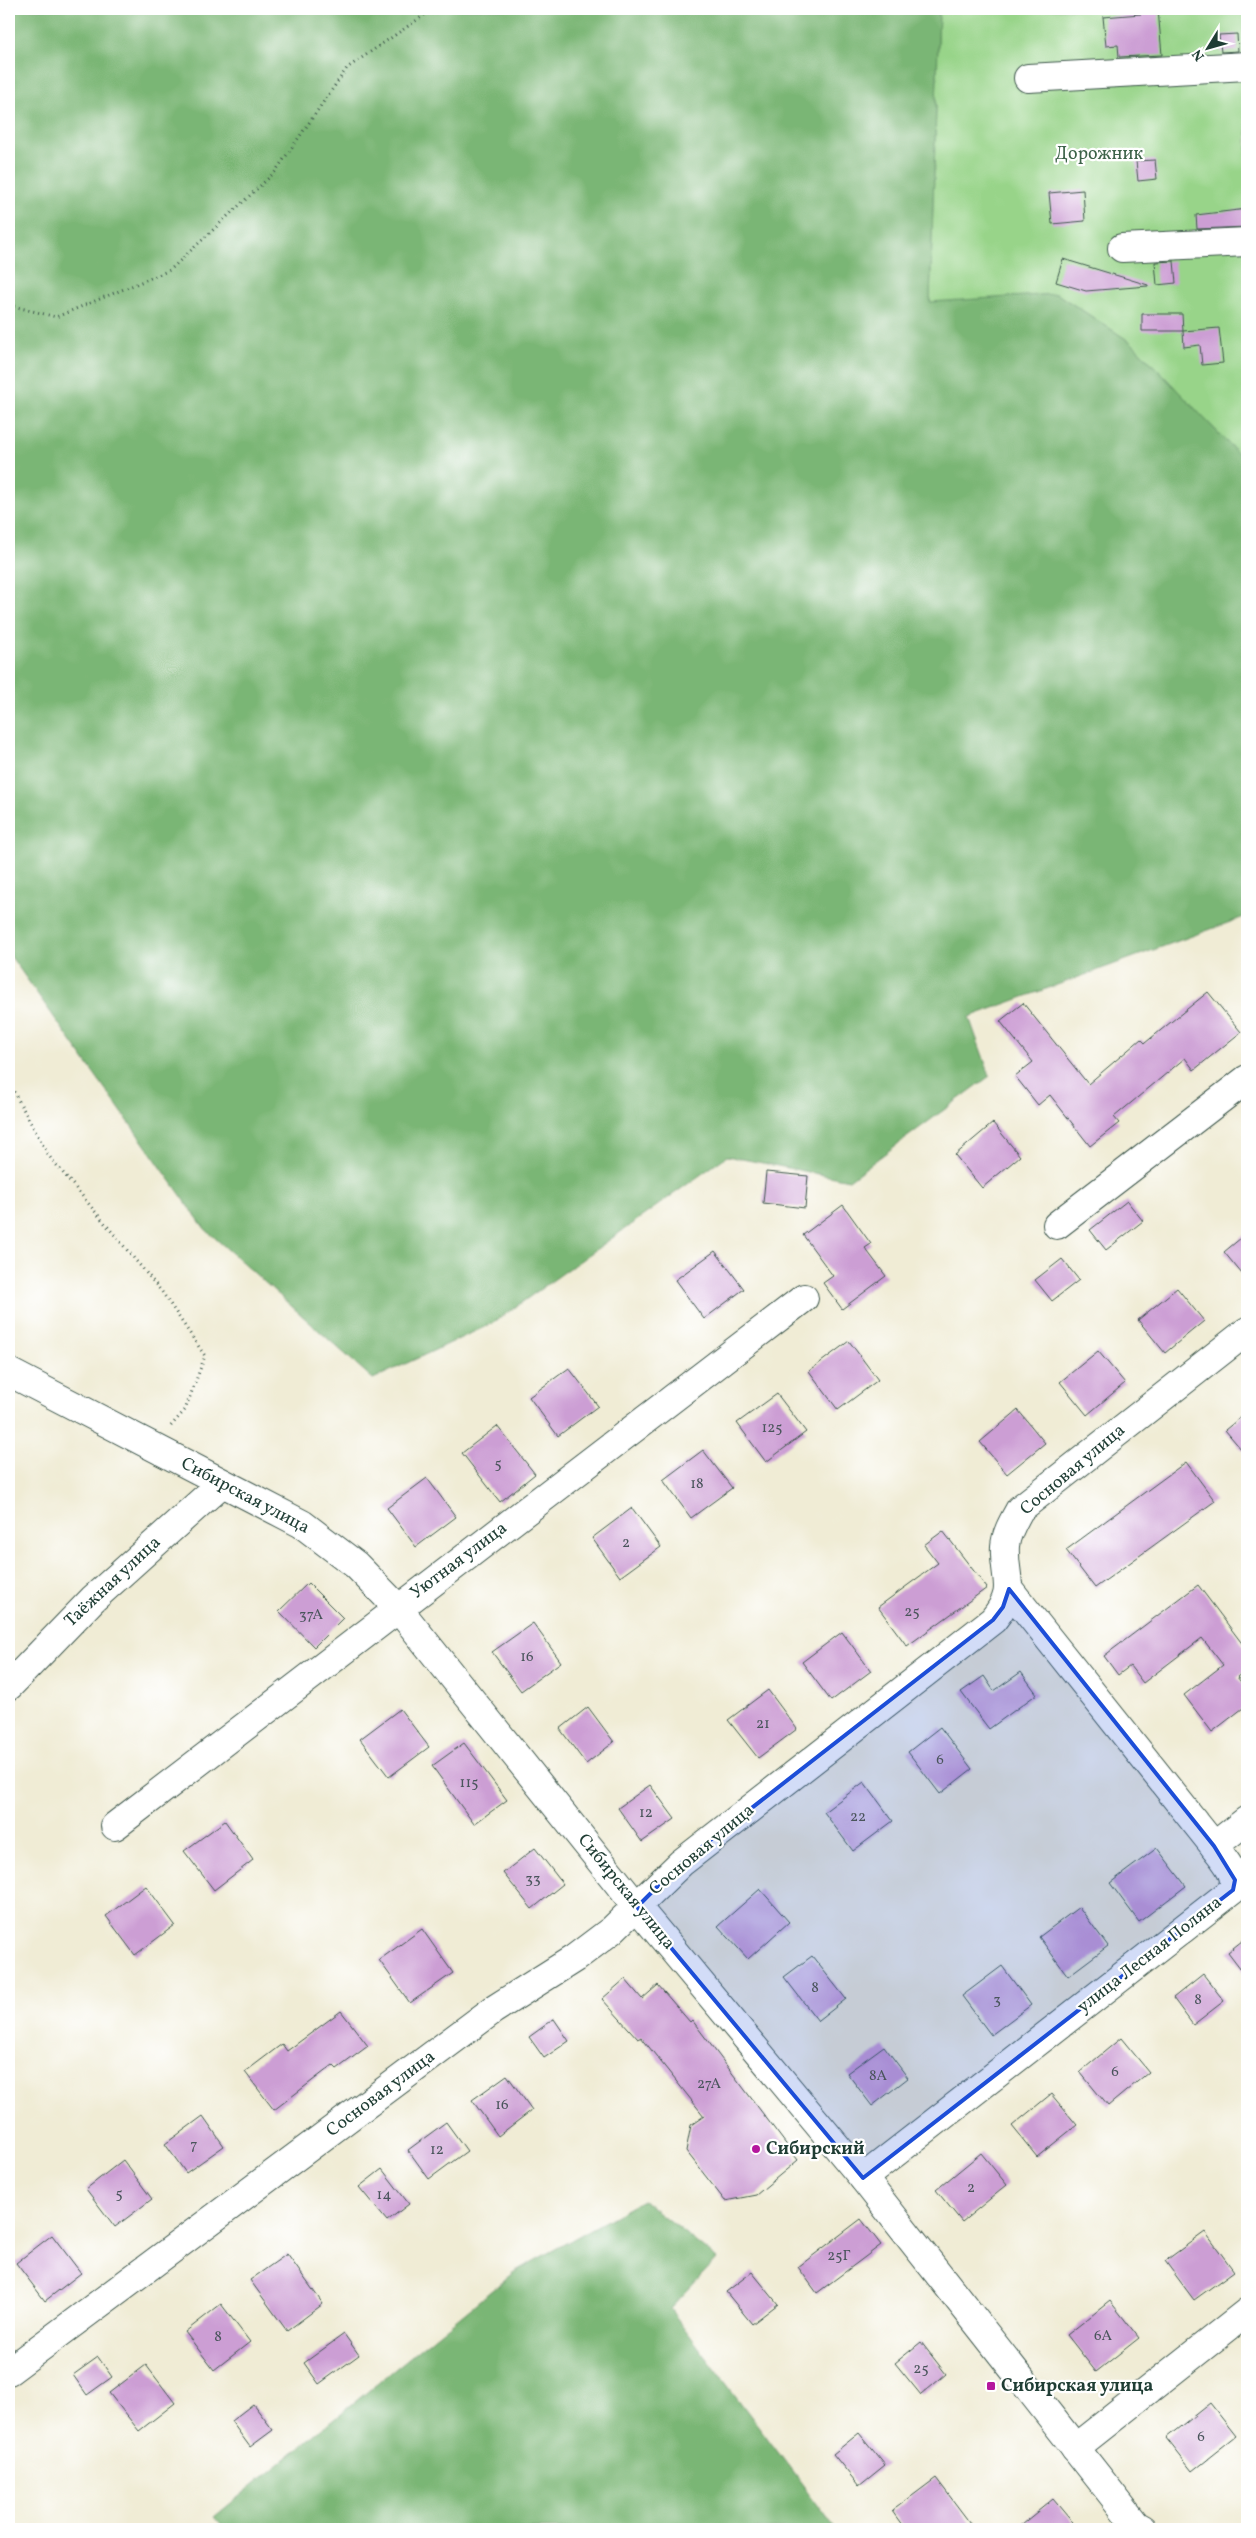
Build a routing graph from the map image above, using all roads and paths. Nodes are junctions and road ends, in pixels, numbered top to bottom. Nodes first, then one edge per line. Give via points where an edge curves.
1 (433, 9) edge
2 (1247, 66) edge
3 (1028, 78) dead end
4 (1247, 242) edge
5 (1122, 248) dead end
6 (9, 305) edge
7 (1247, 1079) edge
8 (9, 1083) edge
9 (1057, 1225) dead end
10 (804, 1298) dead end
11 (1247, 1331) edge
12 (9, 1372) edge
13 (152, 1446) junction
14 (222, 1483) junction
15 (1009, 1589) junction
16 (397, 1607) junction
17 (9, 1686) edge
18 (1247, 1820) edge
19 (115, 1826) dead end
20 (1214, 1846) junction
21 (637, 1907) junction
22 (863, 2178) junction
23 (1247, 2312) edge
24 (9, 2371) edge
25 (1075, 2448) junction
26 (1137, 2528) edge

1 - 6 path via 347,68 275,172 170,270 56,317
2 - 3 street
4 - 5 street
7 - 9 street
8 - 13 path via 49,1156 162,1292 205,1356 185,1410
10 - 16 street, Уютная улица
11 - 15 street, Сосновая улица via 1020,1510 1005,1545
12 - 13 street, Сибирская улица
13 - 14 street, Сибирская улица
14 - 16 street, Сибирская улица via 302,1524 356,1565
14 - 17 street, Таёжная улица via 93,1599
15 - 20 street, улица Лесная Поляна
15 - 21 street, Сосновая улица via 1003,1607 993,1620 680,1863
16 - 19 street, Уютная улица
16 - 21 street, Сибирская улица
18 - 20 street
20 - 22 street, улица Лесная Поляна via 1232,1872 1235,1880 1233,1890
21 - 22 street, Сибирская улица
21 - 24 street, Сосновая улица via 575,1958 493,2010
22 - 25 street, Сибирская улица
23 - 25 street
25 - 26 street, Сибирская улица

